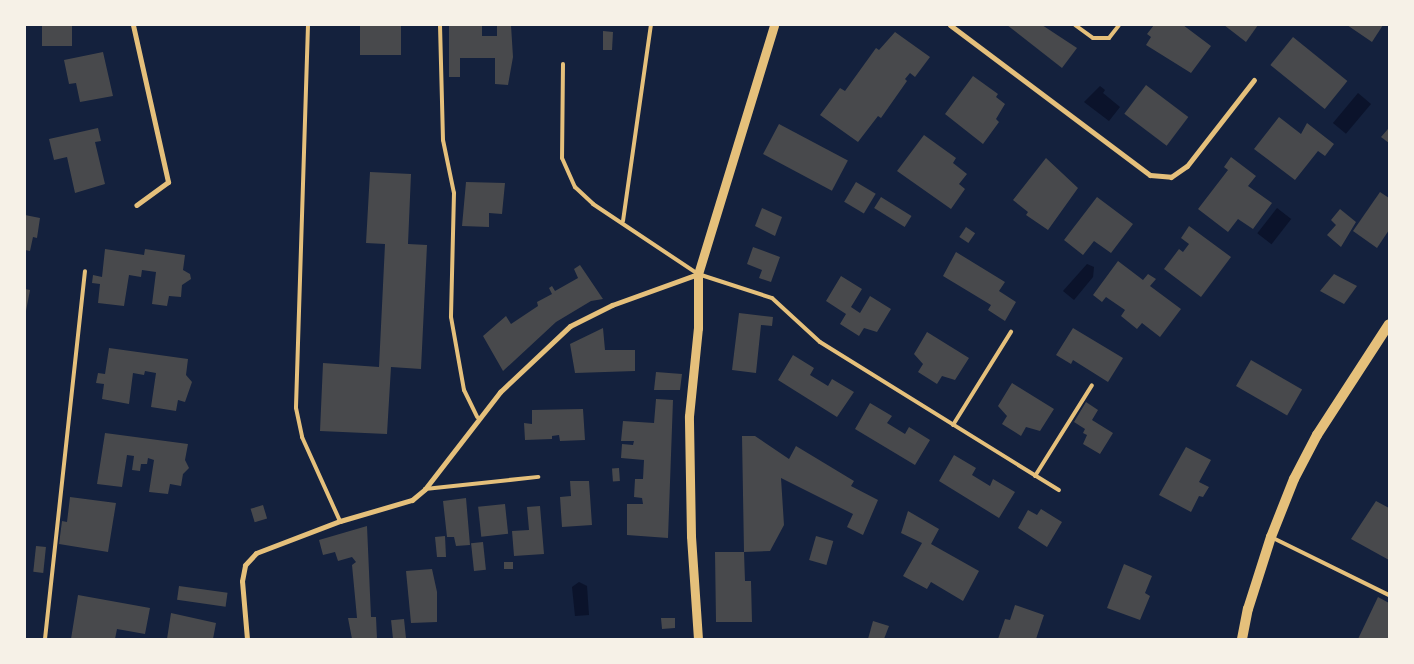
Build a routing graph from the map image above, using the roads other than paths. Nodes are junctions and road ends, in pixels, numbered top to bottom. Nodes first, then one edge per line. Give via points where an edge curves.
1 (133, 25) edge
2 (308, 25) edge
3 (440, 25) edge
4 (652, 25) edge
5 (774, 25) edge
6 (950, 25) edge
7 (1075, 25) edge
8 (1119, 25) edge
9 (563, 64) dead end
10 (1254, 80) dead end
11 (136, 205) dead end
12 (623, 221) junction
13 (85, 271) dead end
14 (698, 274) junction
15 (1389, 324) edge
16 (1011, 332) dead end
17 (1092, 385) dead end
18 (477, 418) junction
19 (953, 425) junction
20 (1035, 476) junction
21 (538, 477) dead end
22 (426, 489) junction
23 (1059, 490) dead end
24 (340, 522) junction
25 (1271, 537) junction
26 (1389, 595) edge
27 (45, 639) edge
28 (247, 639) edge
29 (698, 639) edge
30 (1242, 639) edge

1 - 11 street via 168,182
2 - 24 lane via 296,408 302,437
3 - 18 lane via 443,140 454,193 451,317 464,390
4 - 12 lane
5 - 14 street
6 - 10 street via 1150,175 1172,177 1186,166
7 - 8 lane via 1093,38 1108,38
9 - 12 lane via 562,158 575,187 593,204
12 - 14 lane
13 - 27 lane
14 - 18 street via 612,305 570,326
14 - 19 lane via 772,298 820,342
14 - 29 street via 698,328 689,416 691,536
15 - 25 main road via 1317,435
16 - 19 lane
17 - 20 lane
18 - 22 street
19 - 20 lane
20 - 23 lane
21 - 22 lane
22 - 24 street via 412,500
24 - 28 street via 256,553 245,565 242,581
25 - 26 lane
25 - 30 main road

